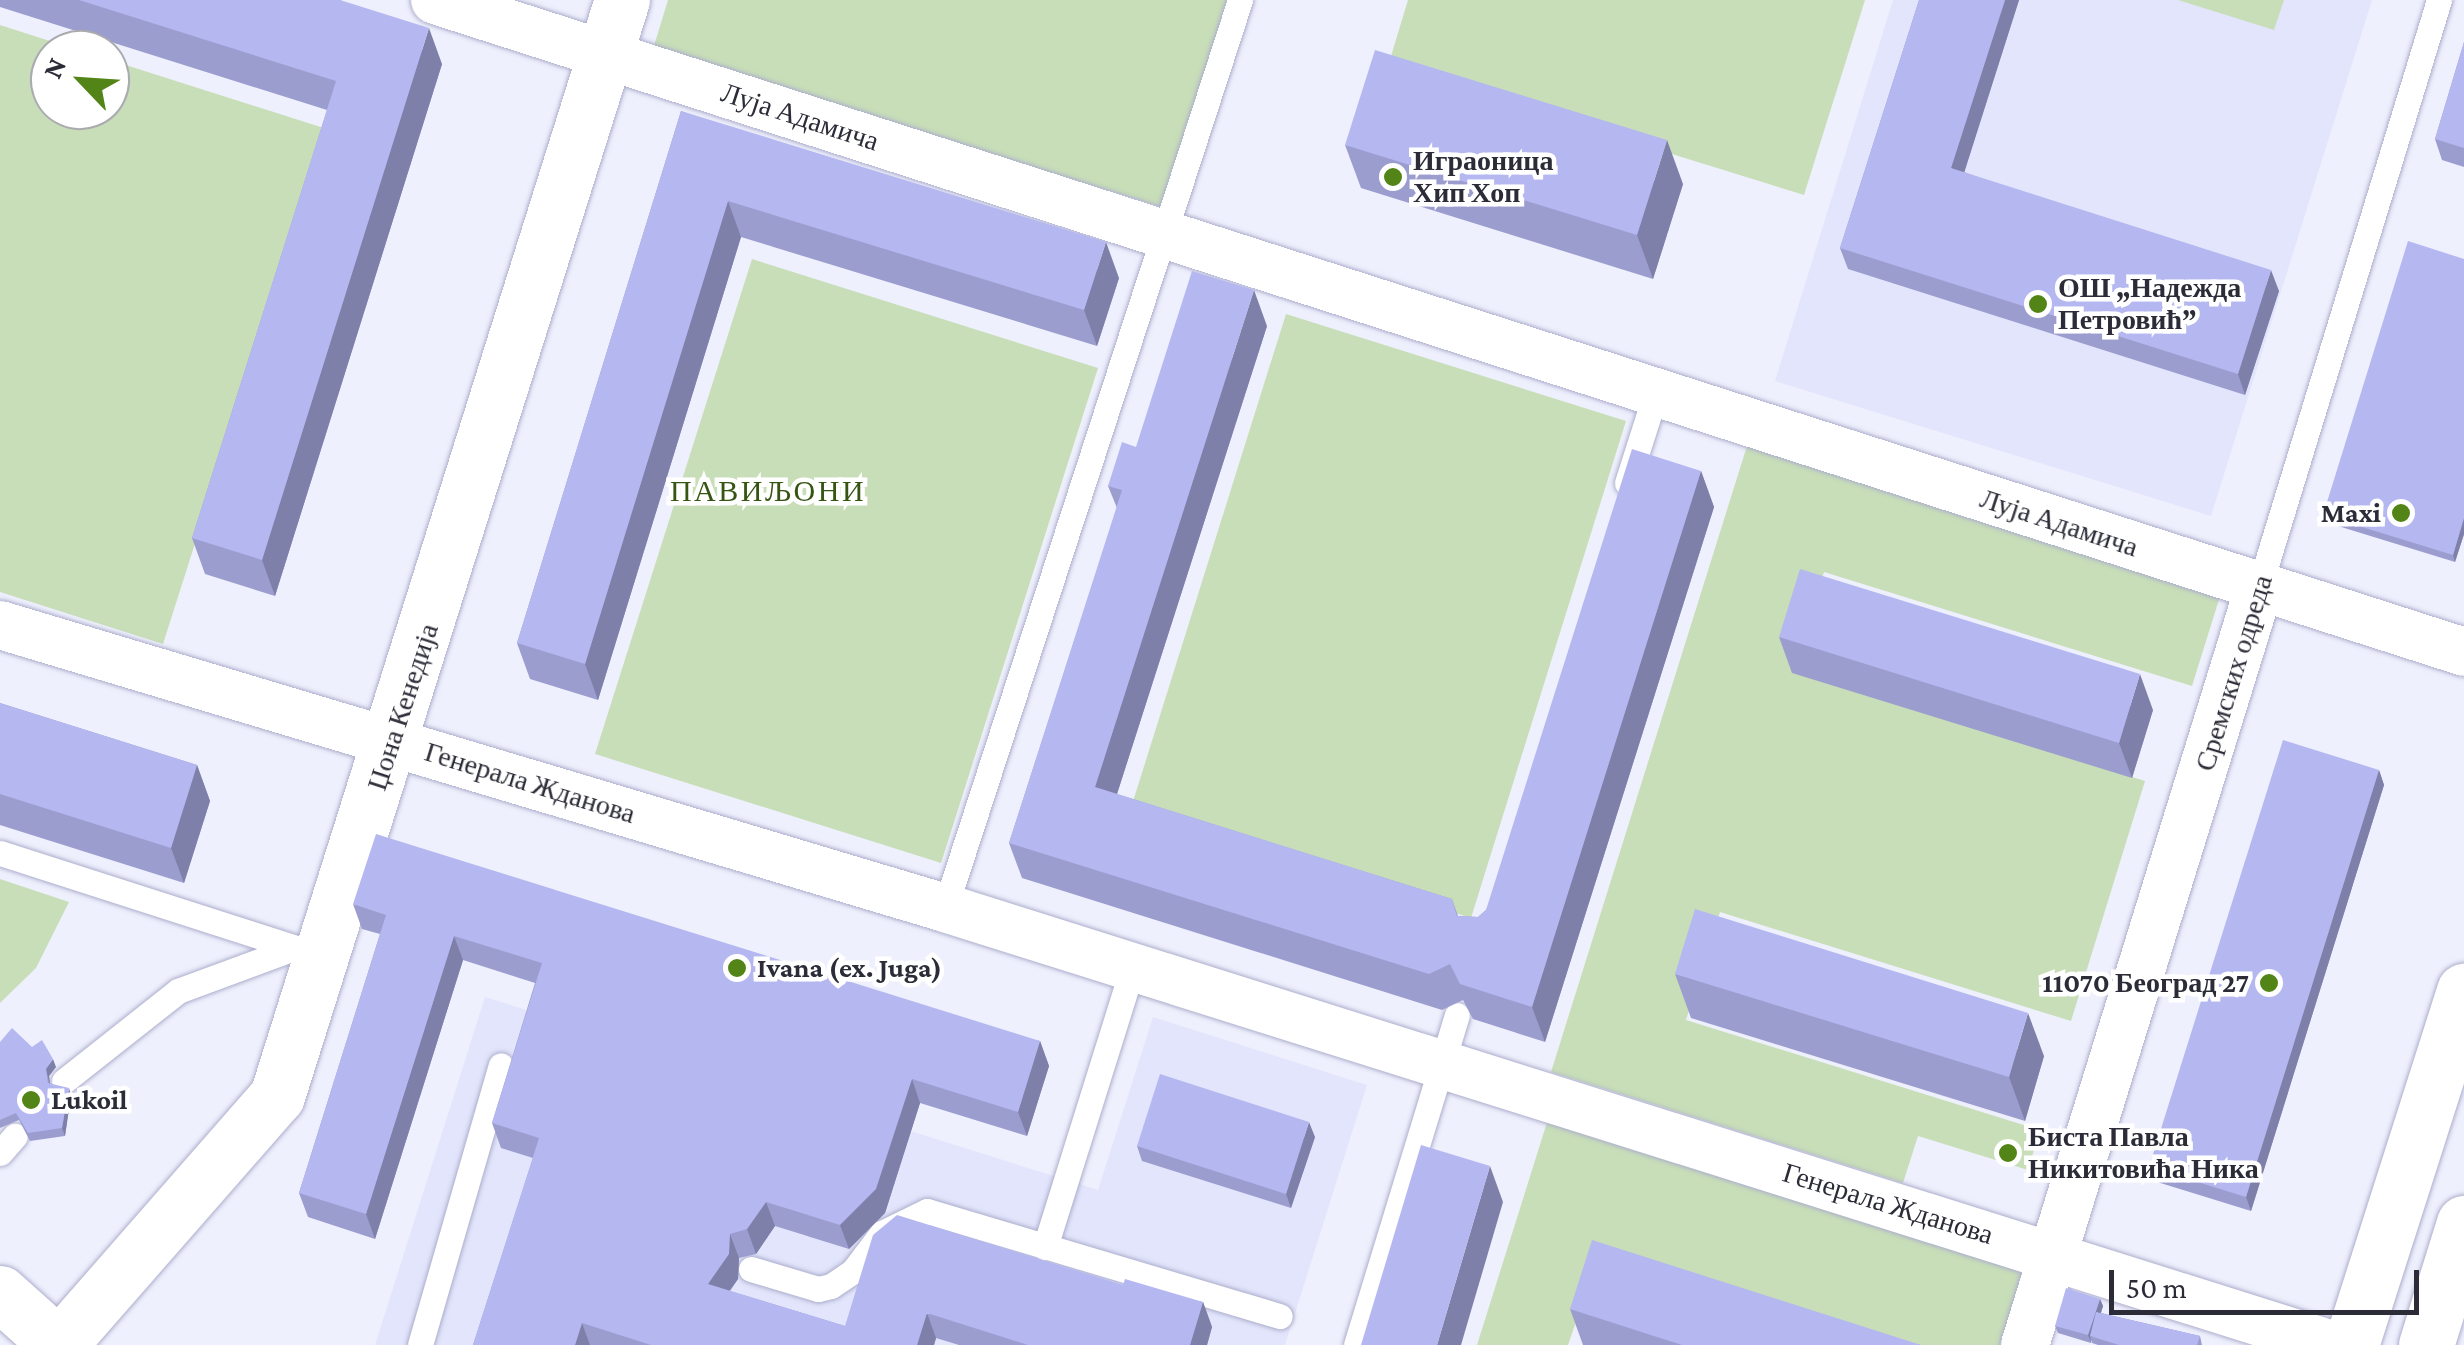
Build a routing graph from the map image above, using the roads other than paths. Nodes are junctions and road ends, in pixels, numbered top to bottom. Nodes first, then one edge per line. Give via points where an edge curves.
1 (435, 0) edge
2 (622, 0) edge
3 (1240, 0) edge
4 (2439, 0) edge
5 (605, 54) junction
6 (1164, 234) junction
7 (1656, 392) junction
8 (1620, 502) edge
9 (2259, 588) junction
10 (0, 625) edge
11 (2464, 652) edge
12 (392, 742) junction
13 (0, 853) edge
14 (945, 908) junction
15 (309, 952) junction
16 (1132, 970) junction
17 (2464, 991) edge
18 (1457, 1015) edge
19 (500, 1065) dead end
20 (1442, 1066) junction
21 (64, 1082) edge
22 (2464, 1224) edge
23 (1045, 1247) junction
24 (2053, 1257) junction
25 (751, 1269) dead end
26 (0, 1292) edge
27 (1280, 1316) dead end
28 (58, 1345) edge
29 (420, 1345) edge
30 (1356, 1345) edge
31 (2025, 1345) edge
32 (2333, 1345) edge
33 (2351, 1345) edge
34 (2426, 1345) edge

1 - 5 street, Луја Адамича
2 - 5 street, Џона Кенедија
3 - 6 lane
4 - 9 lane, Сремских одреда
5 - 6 street, Луја Адамича
5 - 12 street, Џона Кенедија
6 - 7 street, Луја Адамича
6 - 14 lane
7 - 8 lane
7 - 9 street, Луја Адамича
9 - 11 street, Луја Адамича
9 - 24 street, Сремских одреда
10 - 12 street, Генерала Жданова
12 - 14 street, Генерала Жданова
12 - 15 street, Џона Кенедија
13 - 15 lane
14 - 16 street, Генерала Жданова
15 - 21 lane via 178,991
15 - 28 street, Џона Кенедија via 270,1110
16 - 20 street, Генерала Жданова
16 - 23 lane
17 - 33 street
18 - 20 lane
19 - 29 lane
20 - 24 street, Генерала Жданова
20 - 30 lane
22 - 34 street
23 - 25 lane via 927,1211 882,1233 831,1286 818,1289
23 - 27 lane
24 - 31 street, Сремских одреда
24 - 32 street, Генерала Жданова
26 - 28 street, Џона Кенедија

